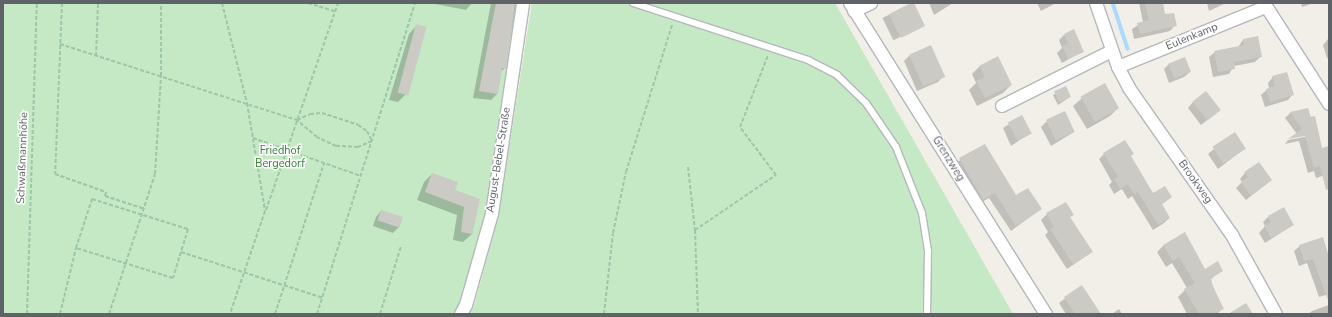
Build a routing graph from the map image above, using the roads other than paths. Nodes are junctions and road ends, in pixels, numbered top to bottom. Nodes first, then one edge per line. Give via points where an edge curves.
1 (523, 3) edge
2 (633, 3) edge
3 (871, 3) edge
4 (1096, 3) edge
5 (1265, 5) edge
6 (852, 7) edge
7 (1112, 51) junction
8 (1118, 67) junction
9 (1329, 104) edge
10 (1002, 106) dead end
11 (461, 314) edge
12 (927, 314) edge
13 (1046, 314) edge
14 (1276, 314) edge

1 - 11 street, August-Bebel-Straße via 492,214 466,305
2 - 12 lane via 771,46 837,75 866,103 896,147 922,214 928,250
3 - 6 street
4 - 7 street, Brookweg
5 - 8 street, Eulenkamp
5 - 9 street, Eulenkamp
6 - 13 street, Grenzweg
7 - 8 street, Brookweg
7 - 10 street
8 - 14 street, Brookweg via 1129,88 1232,235

